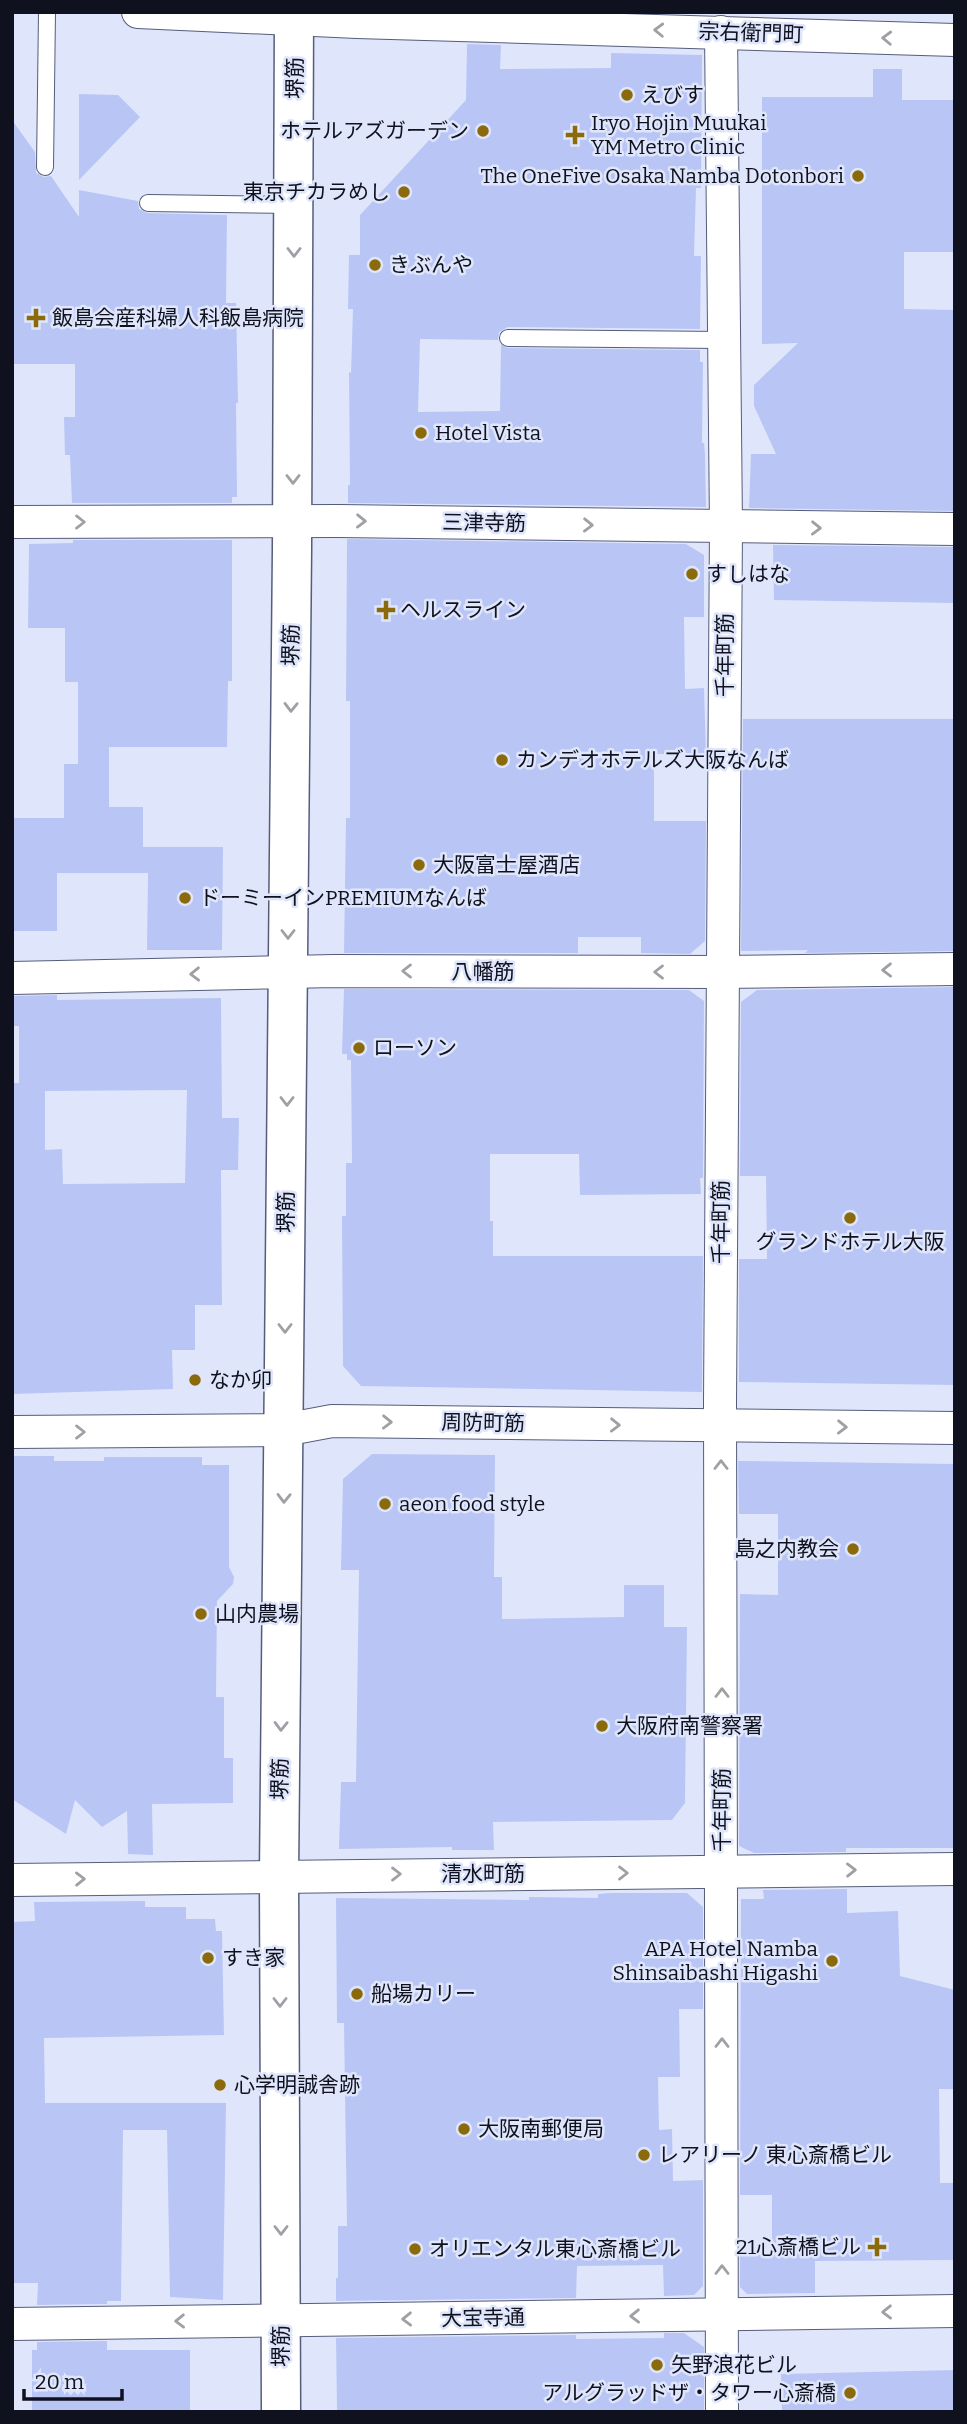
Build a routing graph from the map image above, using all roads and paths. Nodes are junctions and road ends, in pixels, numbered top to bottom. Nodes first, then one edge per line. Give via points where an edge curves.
1 (47, 12) edge
2 (138, 12) edge
3 (294, 15) edge
4 (721, 32) junction
5 (955, 40) edge
6 (45, 167) dead end
7 (148, 203) dead end
8 (294, 205) junction
9 (508, 338) dead end
10 (722, 340) junction
11 (12, 522) edge
12 (292, 522) junction
13 (726, 526) junction
14 (955, 530) edge
15 (955, 969) edge
16 (288, 972) junction
17 (722, 972) junction
18 (12, 978) edge
19 (720, 1426) junction
20 (955, 1429) edge
21 (284, 1430) junction
22 (12, 1432) edge
23 (955, 1868) edge
24 (722, 1872) junction
25 (279, 1875) junction
26 (12, 1880) edge
27 (955, 2311) edge
28 (722, 2315) junction
29 (281, 2319) junction
30 (12, 2324) edge
31 (281, 2412) edge
32 (722, 2412) edge

1 - 6 lane
2 - 3 street, 宗右衛門町
4 -> 3 street, 宗右衛門町 via 358,22
3 - 8 main road, 堺筋
5 -> 4 street, 宗右衛門町
4 - 10 street, 千年町筋
7 - 8 lane
8 -> 12 main road, 堺筋
9 - 10 lane
10 - 13 street, 千年町筋
11 -> 12 street, 三津寺筋
12 -> 13 street, 三津寺筋
12 -> 16 main road, 堺筋
13 -> 14 street, 三津寺筋
13 - 17 street, 千年町筋
15 -> 17 street, 八幡筋
17 -> 16 street, 八幡筋
16 -> 18 street, 八幡筋
16 -> 21 main road, 堺筋
17 - 19 street, 千年町筋
19 -> 20 street, 周防町筋
21 -> 19 street, 周防町筋 via 332,1421
24 -> 19 street, 千年町筋
22 -> 21 street, 周防町筋
21 -> 25 main road, 堺筋
24 -> 23 street, 清水町筋
25 -> 24 street, 清水町筋
28 -> 24 street, 千年町筋 via 731,2172
26 -> 25 street, 清水町筋
25 -> 29 main road, 堺筋
27 -> 28 street, 大宝寺通
28 -> 29 street, 大宝寺通
28 - 32 street, 千年町筋
29 -> 30 street, 大宝寺通
29 - 31 main road, 堺筋

